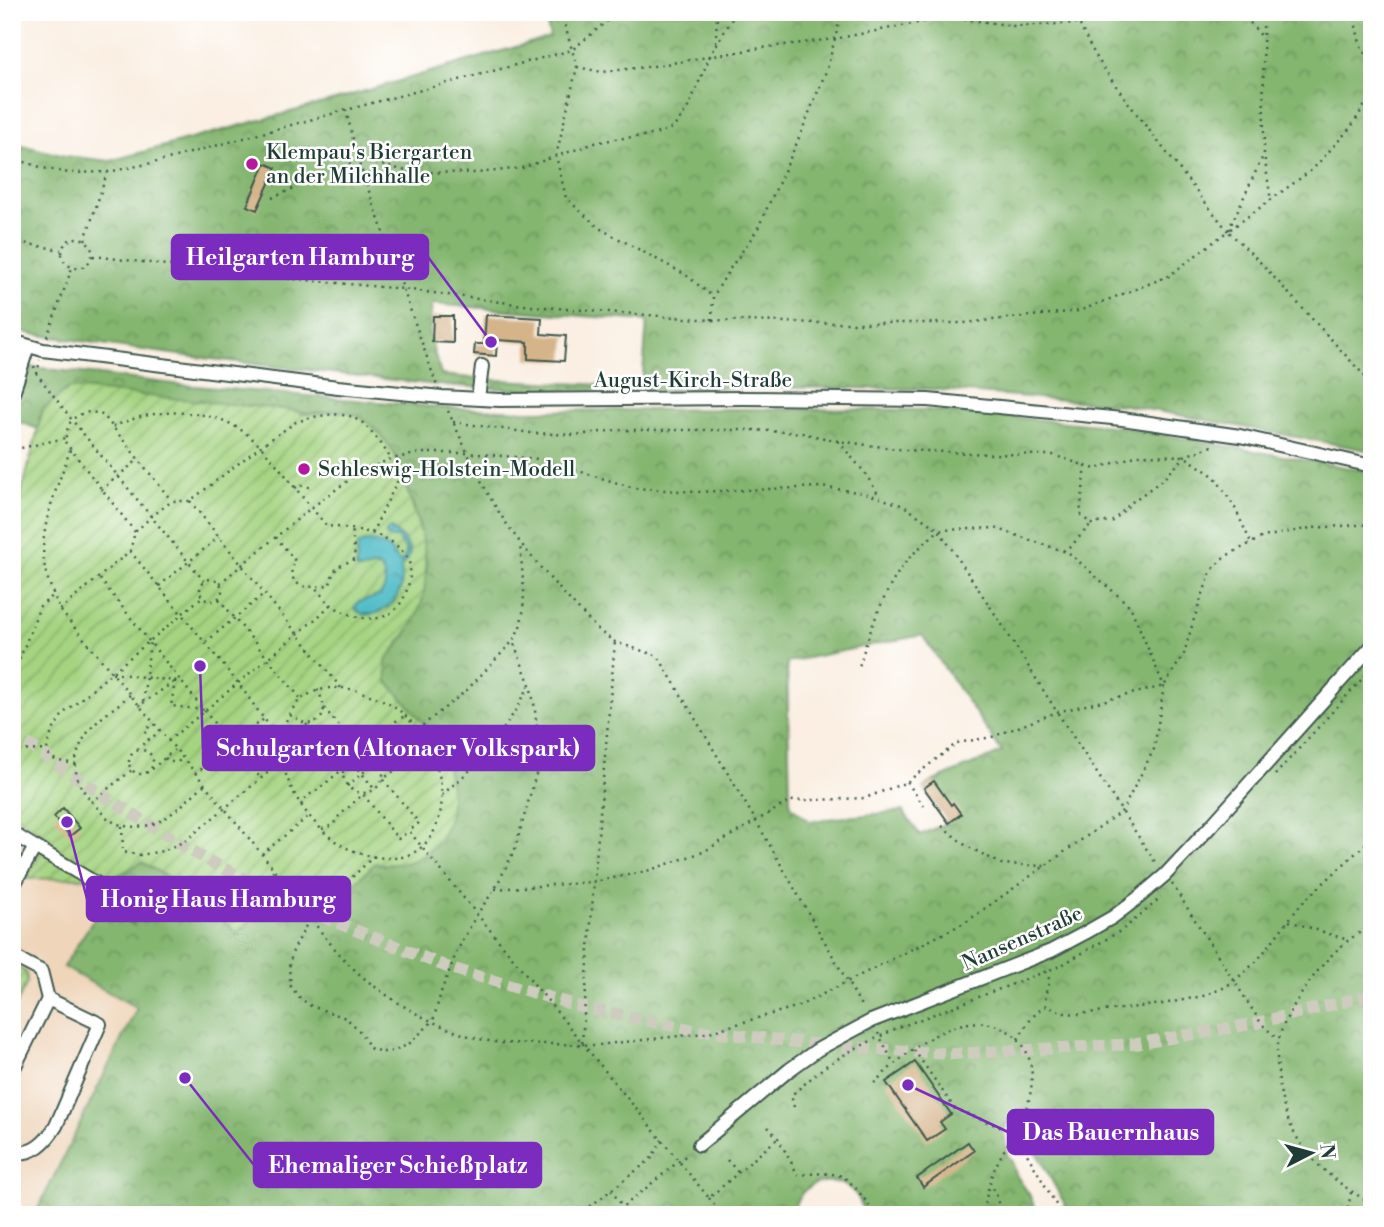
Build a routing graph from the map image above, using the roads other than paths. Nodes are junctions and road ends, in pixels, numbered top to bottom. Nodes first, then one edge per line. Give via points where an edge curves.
1 (12, 341) edge
2 (28, 346) junction
3 (482, 366) dead end
4 (12, 396) edge
5 (478, 399) junction
6 (1372, 466) edge
7 (1372, 646) edge
8 (12, 834) edge
9 (35, 847) junction
10 (12, 887) edge
11 (114, 894) dead end
12 (12, 956) edge
13 (48, 999) junction
14 (12, 1072) edge
15 (699, 1145) dead end
16 (12, 1152) edge

1 - 2 street, August-Kirch-Straße
2 - 4 street
2 - 5 street, August-Kirch-Straße via 325,386
3 - 5 street
5 - 6 street, August-Kirch-Straße via 928,400 1240,436
7 - 15 street, Nansenstraße via 1165,875 1113,916 1051,951 871,1021 817,1050
8 - 9 street
9 - 10 street
9 - 11 street
12 - 13 street via 40,971
13 - 14 street
13 - 16 street via 100,1024 48,1139 27,1153

